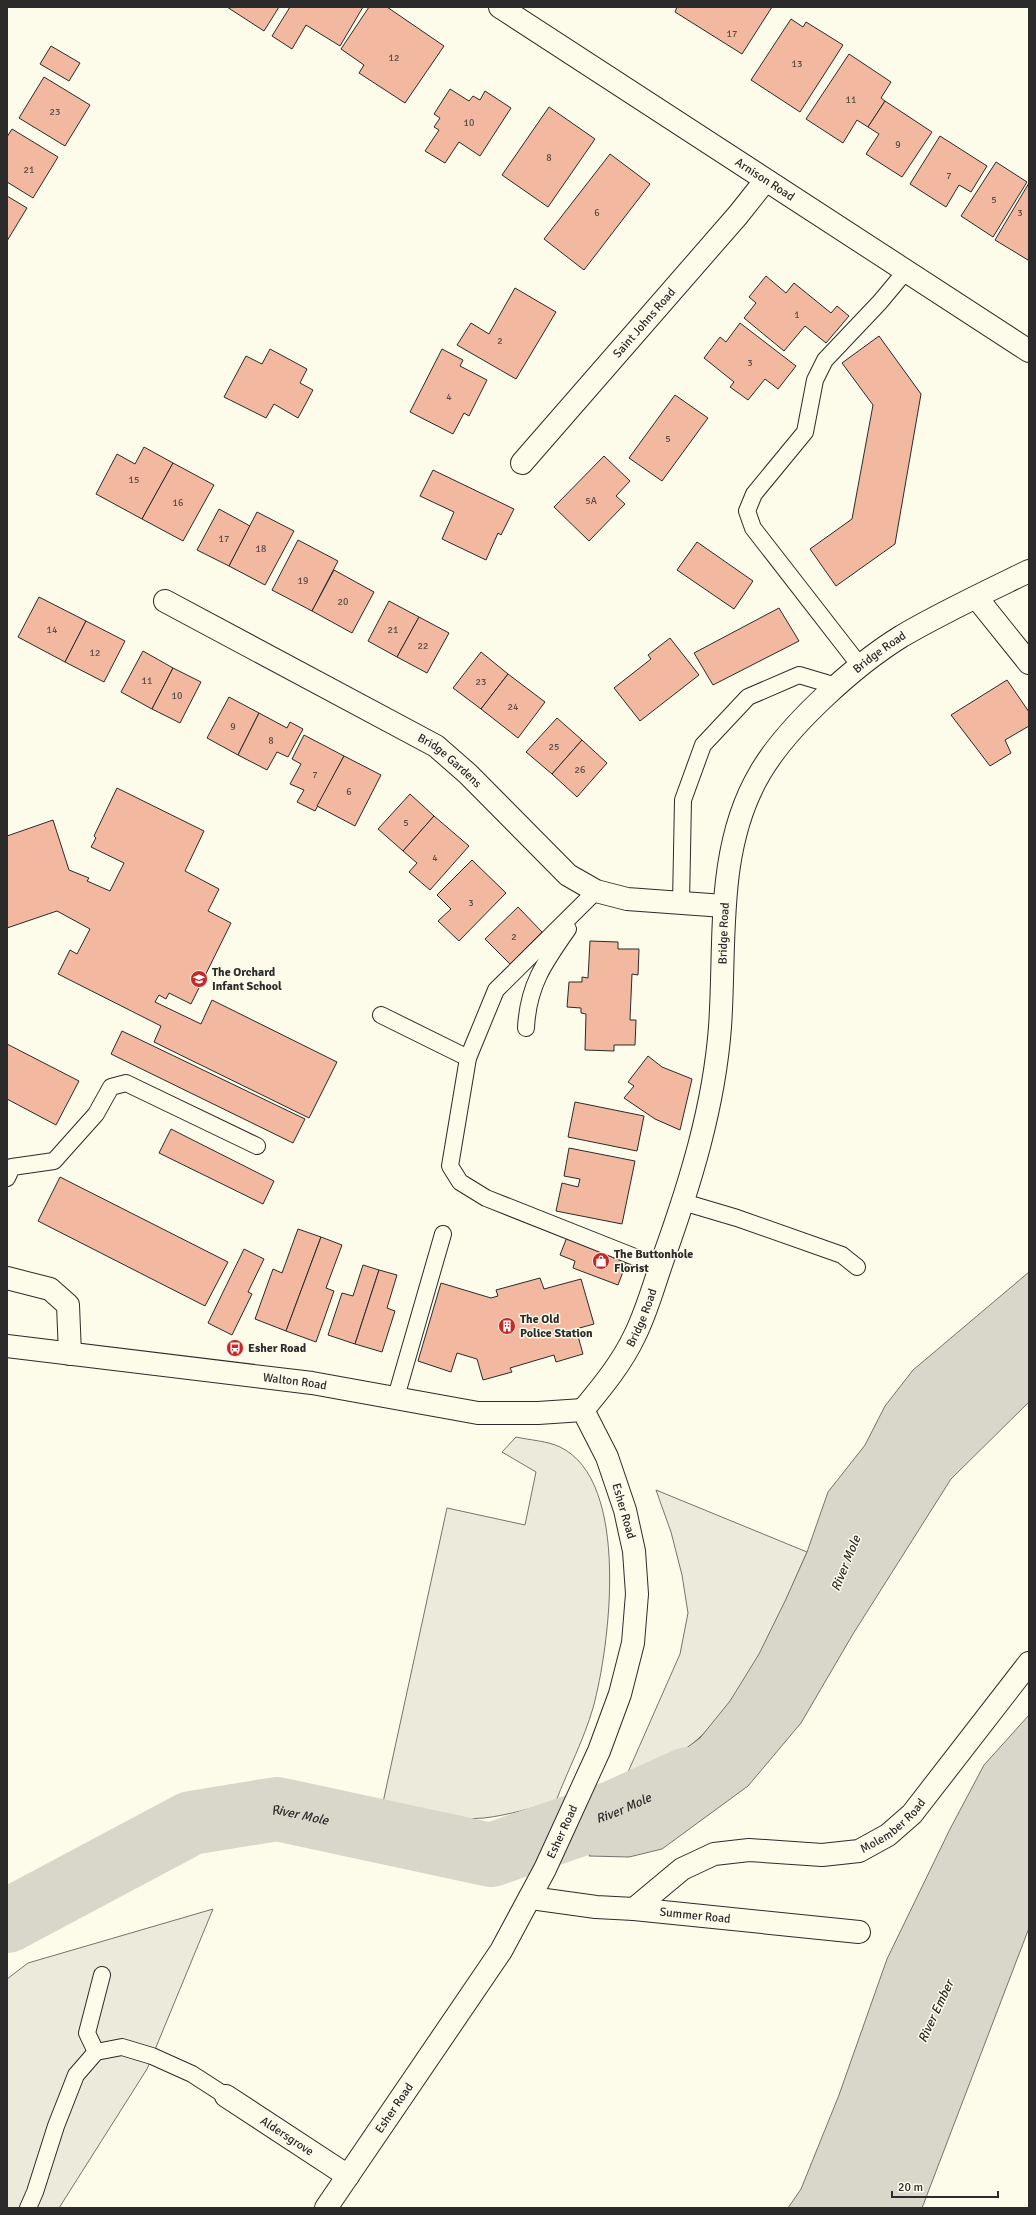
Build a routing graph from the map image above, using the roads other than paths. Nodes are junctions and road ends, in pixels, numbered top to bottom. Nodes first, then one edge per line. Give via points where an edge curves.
1 (500, 7) edge
2 (765, 181) junction
3 (905, 272) junction
4 (1029, 351) edge
5 (522, 463) dead end
6 (1029, 571) edge
7 (976, 597) junction
8 (165, 601) dead end
9 (1029, 663) edge
10 (860, 667) junction
11 (836, 686) junction
12 (596, 890) junction
13 (681, 903) junction
14 (724, 906) junction
15 (381, 1015) dead end
16 (526, 1028) dead end
17 (468, 1058) junction
18 (257, 1146) dead end
19 (7, 1178) edge
20 (683, 1202) junction
21 (443, 1234) dead end
22 (660, 1267) junction
23 (858, 1267) dead end
24 (7, 1278) edge
25 (7, 1346) edge
26 (70, 1354) junction
27 (396, 1397) junction
28 (583, 1410) junction
29 (1029, 1663) edge
30 (530, 1898) junction
31 (634, 1909) junction
32 (859, 1932) dead end
33 (102, 1975) dead end
34 (96, 2052) junction
35 (226, 2096) joint
36 (348, 2176) junction
37 (28, 2208) edge
38 (326, 2208) edge

1 - 2 street, Arnison Road
2 - 3 street, Arnison Road
2 - 5 street, Saint Johns Road
3 - 4 street, Arnison Road
3 - 10 lane via 825,360 815,380 805,432 754,494 747,511 753,528
6 - 7 street, Bridge Road
7 - 9 street
7 - 10 street, Bridge Road via 899,638
8 - 12 street, Bridge Gardens via 436,746 468,774 543,853 568,875
10 - 11 street, Bridge Road
11 - 13 lane via 799,675 748,697 703,745 683,800
11 - 14 street, Bridge Road via 781,743 760,773 742,812 730,860
12 - 13 street, Bridge Gardens via 627,900
12 - 16 lane via 542,966 531,992
12 - 17 lane via 496,990
13 - 14 street, Bridge Gardens
14 - 20 street, Bridge Road via 720,1027 715,1075
15 - 17 lane
17 - 22 lane via 450,1166 460,1182 486,1198
18 - 19 lane via 126,1083 110,1087 96,1114 54,1161 12,1167
20 - 22 street, Bridge Road
20 - 23 lane via 842,1255
21 - 27 lane
22 - 28 street, Bridge Road via 635,1335 608,1380
24 - 26 street via 50,1289 68,1305
25 - 26 street, Walton Road
26 - 27 street, Walton Road via 312,1383
27 - 28 street, Walton Road via 478,1413
28 - 30 street, Esher Road via 607,1456 625,1510 634,1550 637,1594 632,1643 620,1694 599,1751
29 - 31 street, Molember Road via 912,1814 888,1836 859,1851 822,1855 749,1850 714,1854 682,1869
30 - 31 street, Summer Road via 596,1907
30 - 36 street, Esher Road via 501,1951
31 - 32 street, Summer Road
33 - 34 lane via 88,2033
34 - 35 lane via 122,2047 152,2056 192,2074
34 - 37 lane via 76,2075
35 - 36 street, Aldersgrove
36 - 38 street, Esher Road

